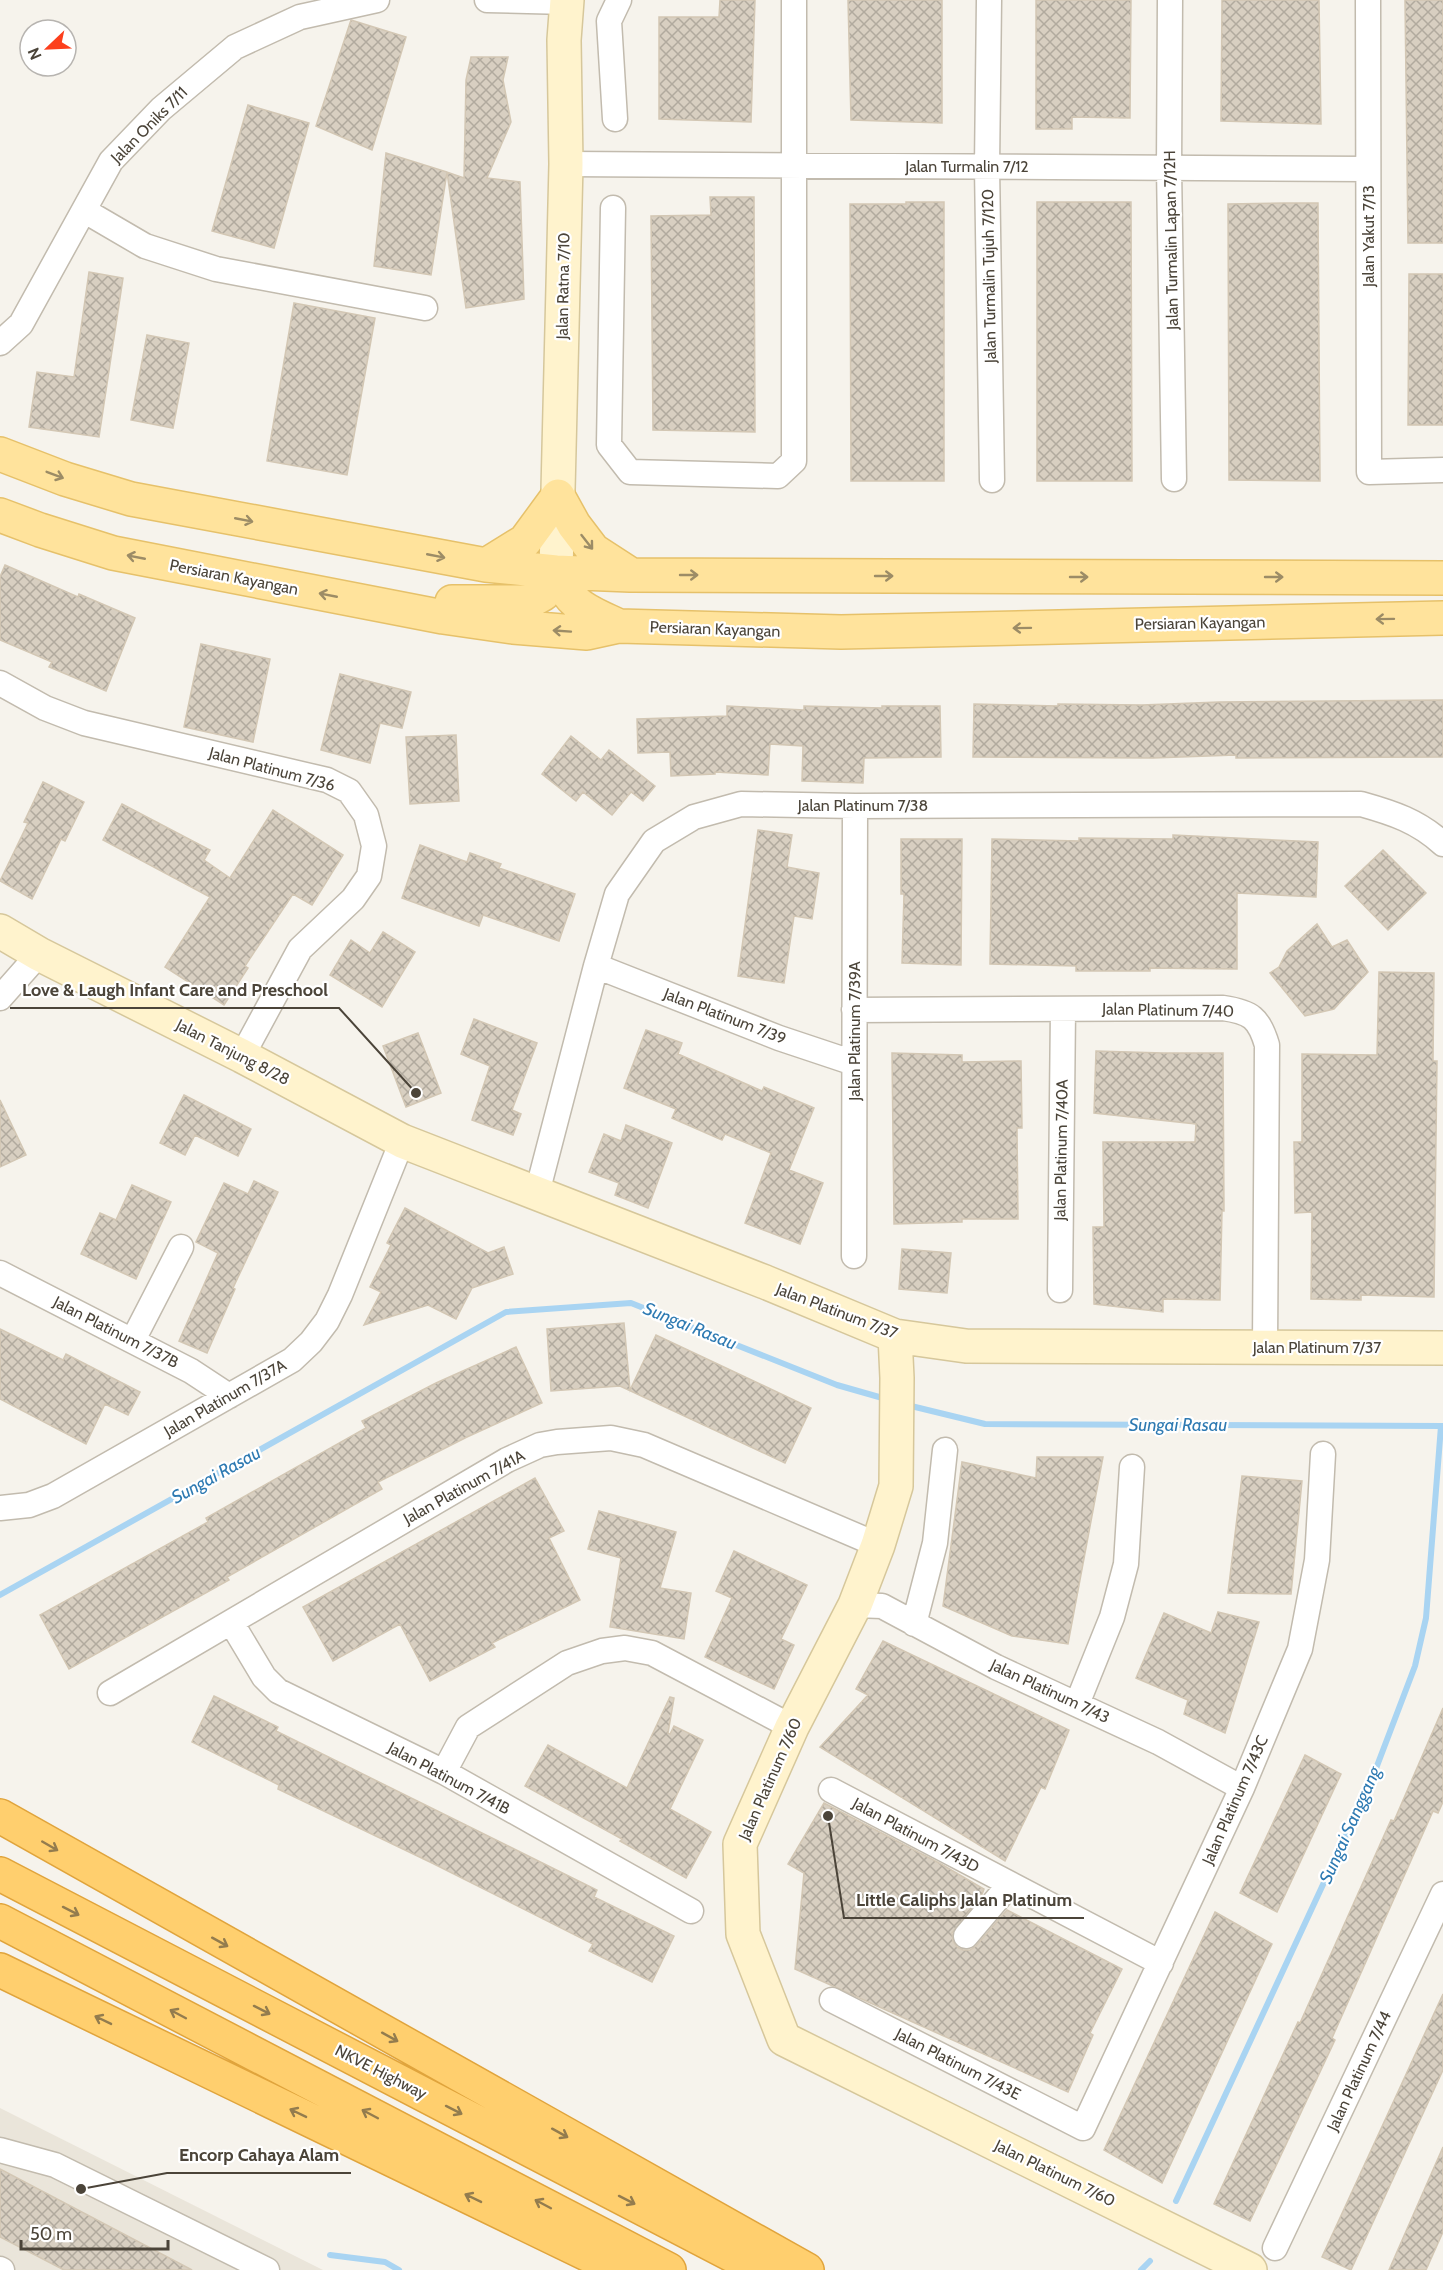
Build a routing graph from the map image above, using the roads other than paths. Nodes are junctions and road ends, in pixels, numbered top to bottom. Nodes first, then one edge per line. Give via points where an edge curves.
1 (377, 0) edge
2 (487, 0) edge
3 (619, 0) edge
4 (794, 0) edge
5 (989, 0) edge
6 (1170, 0) edge
7 (1368, 0) edge
8 (567, 1) edge
9 (615, 119) dead end
10 (566, 164) junction
11 (794, 165) junction
12 (987, 166) junction
13 (1169, 168) junction
14 (1368, 169) junction
15 (613, 208) dead end
16 (85, 211) junction
17 (425, 308) dead end
18 (0, 343) edge
19 (0, 454) edge
20 (1443, 470) edge
21 (1174, 479) dead end
22 (992, 480) dead end
23 (558, 496) junction
24 (0, 515) edge
25 (486, 566) junction
26 (556, 572) junction
27 (630, 575) junction
28 (1443, 578) edge
29 (373, 604) junction
30 (1443, 618) edge
31 (619, 626) junction
32 (0, 683) edge
33 (855, 806) junction
34 (1443, 844) edge
35 (0, 931) edge
36 (39, 954) junction
37 (596, 966) junction
38 (0, 998) edge
39 (1063, 1009) junction
40 (854, 1010) junction
41 (242, 1056) junction
42 (854, 1063) junction
43 (402, 1141) junction
44 (537, 1193) junction
45 (181, 1247) dead end
46 (854, 1256) dead end
47 (0, 1272) edge
48 (1060, 1290) dead end
49 (895, 1336) junction
50 (133, 1340) junction
51 (1265, 1347) junction
52 (1443, 1348) edge
53 (229, 1396) junction
54 (945, 1450) dead end
55 (1323, 1454) dead end
56 (1132, 1467) dead end
57 (0, 1508) edge
58 (878, 1545) junction
59 (855, 1605) junction
60 (231, 1622) junction
61 (914, 1624) junction
62 (110, 1693) dead end
63 (1077, 1704) junction
64 (792, 1727) junction
65 (444, 1772) junction
66 (1242, 1788) junction
67 (831, 1790) dead end
68 (0, 1816) edge
69 (0, 1874) edge
70 (1010, 1884) junction
71 (1443, 1894) edge
72 (691, 1911) dead end
73 (0, 1921) edge
74 (966, 1936) dead end
75 (1161, 1963) junction
76 (0, 1970) edge
77 (832, 2000) dead end
78 (1083, 2128) joint
79 (0, 2150) edge
80 (1275, 2248) dead end
81 (267, 2270) edge
82 (620, 2270) edge
83 (669, 2270) edge
84 (761, 2270) edge
85 (807, 2270) edge
86 (1250, 2270) edge

1 - 16 street, Jalan Oniks 7/11 via 300,17 235,47 161,109 111,161
2 - 8 street
3 - 9 street via 609,21
4 - 11 street
5 - 12 street, Jalan Turmalin Tujuh 7/120
6 - 13 street, Jalan Turmalin Lapan 7/12H
7 - 14 street, Jalan Yakut 7/13
8 - 10 street, Jalan Ratna 7/10
10 - 11 street, Jalan Turmalin 7/12
10 - 23 street, Jalan Ratna 7/10
11 - 12 street, Jalan Turmalin 7/12
11 - 15 street via 794,461 778,476 630,471 609,445
12 - 13 street, Jalan Turmalin 7/12
12 - 22 street, Jalan Turmalin Tujuh 7/120
13 - 14 street, Jalan Turmalin 7/12
13 - 21 street, Jalan Turmalin Lapan 7/12H
14 - 20 street, Jalan Yakut 7/13 via 1370,472
16 - 17 street via 145,246 216,269
16 - 18 street, Jalan Oniks 7/11 via 21,324
19 -> 25 main road via 131,499
23 - 25 main road via 525,541
23 - 26 street, Jalan Ratna 7/10
23 -> 27 main road via 592,550
29 -> 24 main road, Persiaran Kayangan via 113,553
25 - 26 main road
26 - 27 main road
26 - 29 main road via 543,594 529,602
26 - 31 main road via 568,596 580,607
27 -> 28 main road
31 -> 29 main road, Persiaran Kayangan via 587,633 513,627
30 -> 31 main road, Persiaran Kayangan via 841,632
32 - 41 street, Jalan Platinum 7/36 via 45,708 84,723 327,780 349,790 366,815 374,846 369,876 353,899 300,949
33 - 34 street, Jalan Platinum 7/38 via 1361,804 1427,829
33 - 37 street, Jalan Platinum 7/38 via 741,804 694,817 654,841 617,894
33 - 40 street, Jalan Platinum 7/39A
35 - 36 street, Jalan Tanjung 8/28
36 - 38 street
36 - 41 street, Jalan Tanjung 8/28
37 - 42 street, Jalan Platinum 7/39
37 - 44 street, Jalan Platinum 7/38
39 - 40 street, Jalan Platinum 7/40
39 - 48 street, Jalan Platinum 7/40A
39 - 51 street, Jalan Platinum 7/40 via 1223,1008 1244,1011 1262,1027 1267,1045
40 - 42 street, Jalan Platinum 7/39A
41 - 43 street, Jalan Tanjung 8/28
42 - 46 street, Jalan Platinum 7/39A
43 - 44 street, Jalan Platinum 7/37
43 - 53 street, Jalan Platinum 7/37A via 327,1321 292,1360
44 - 49 street, Jalan Platinum 7/37
45 - 50 street
47 - 50 street, Jalan Platinum 7/37B
49 - 51 street, Jalan Platinum 7/37 via 966,1346
49 - 58 street, Jalan Platinum 7/60 via 896,1486
50 - 53 street, Jalan Platinum 7/37B
51 - 52 street, Jalan Platinum 7/37
53 - 57 street, Jalan Platinum 7/37A via 53,1496 29,1506
54 - 61 street via 935,1543
55 - 66 street, Jalan Platinum 7/43C via 1317,1560 1300,1649
56 - 63 street via 1126,1564 1112,1617
58 - 59 street, Jalan Platinum 7/60
58 - 60 street, Jalan Platinum 7/41A via 644,1445 611,1438 557,1442 507,1460
59 - 61 street, Jalan Platinum 7/43 via 882,1606
59 - 64 street, Jalan Platinum 7/60
60 - 62 street, Jalan Platinum 7/41A
60 - 65 street, Jalan Platinum 7/41B via 264,1677 278,1691
61 - 63 street, Jalan Platinum 7/43
63 - 66 street, Jalan Platinum 7/43
64 - 65 street via 652,1653 625,1648 602,1651 567,1664 468,1727
64 - 86 street, Jalan Platinum 7/60 via 740,1844 743,1934 784,2039
65 - 72 street, Jalan Platinum 7/41B
66 - 75 street, Jalan Platinum 7/43C
67 - 70 street, Jalan Platinum 7/43D
68 -> 85 highway
69 -> 84 highway, NKVE Highway
70 - 74 street
70 - 75 street, Jalan Platinum 7/43D
71 - 80 street, Jalan Platinum 7/44
83 -> 73 highway
75 - 78 street, Jalan Platinum 7/43C
82 -> 76 highway
77 - 78 street, Jalan Platinum 7/43E
79 - 81 street via 55,2165

